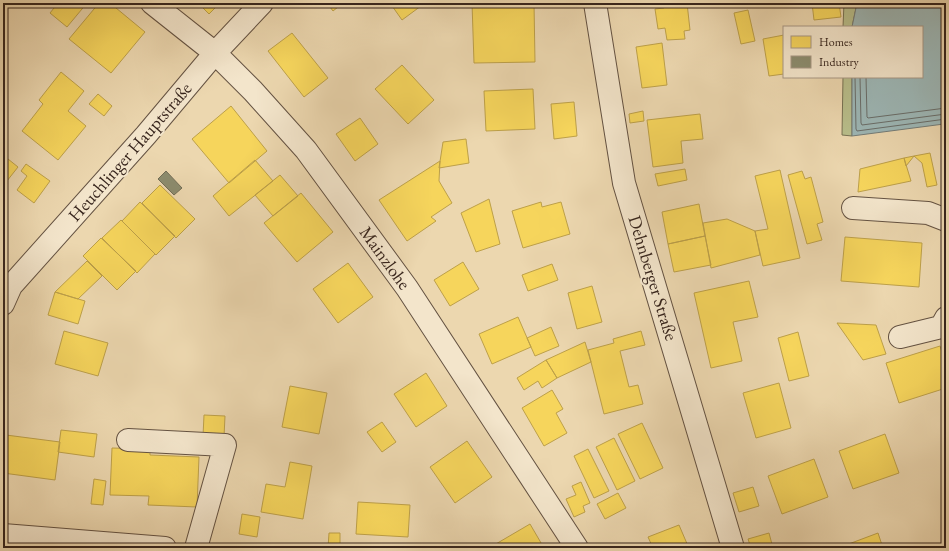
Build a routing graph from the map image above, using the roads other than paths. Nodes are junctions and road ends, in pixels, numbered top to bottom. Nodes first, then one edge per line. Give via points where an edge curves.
1 (152, 3) edge
2 (262, 3) edge
3 (595, 3) edge
4 (215, 53) junction
5 (853, 208) dead end
6 (946, 220) edge
7 (3, 304) edge
8 (946, 318) edge
9 (900, 337) dead end
10 (128, 440) dead end
11 (3, 535) edge
12 (165, 548) edge
13 (196, 548) edge
14 (578, 548) edge
15 (733, 548) edge

1 - 4 street, Mainzlohe
2 - 4 street, Heuchlinger Hauptstraße
3 - 15 street, Dehnberger Straße via 624,183
4 - 7 street, Heuchlinger Hauptstraße via 146,135 11,286
4 - 14 street, Mainzlohe via 306,150 403,282
5 - 6 street via 928,213
8 - 9 street via 941,327
10 - 13 street via 225,445
11 - 12 street

